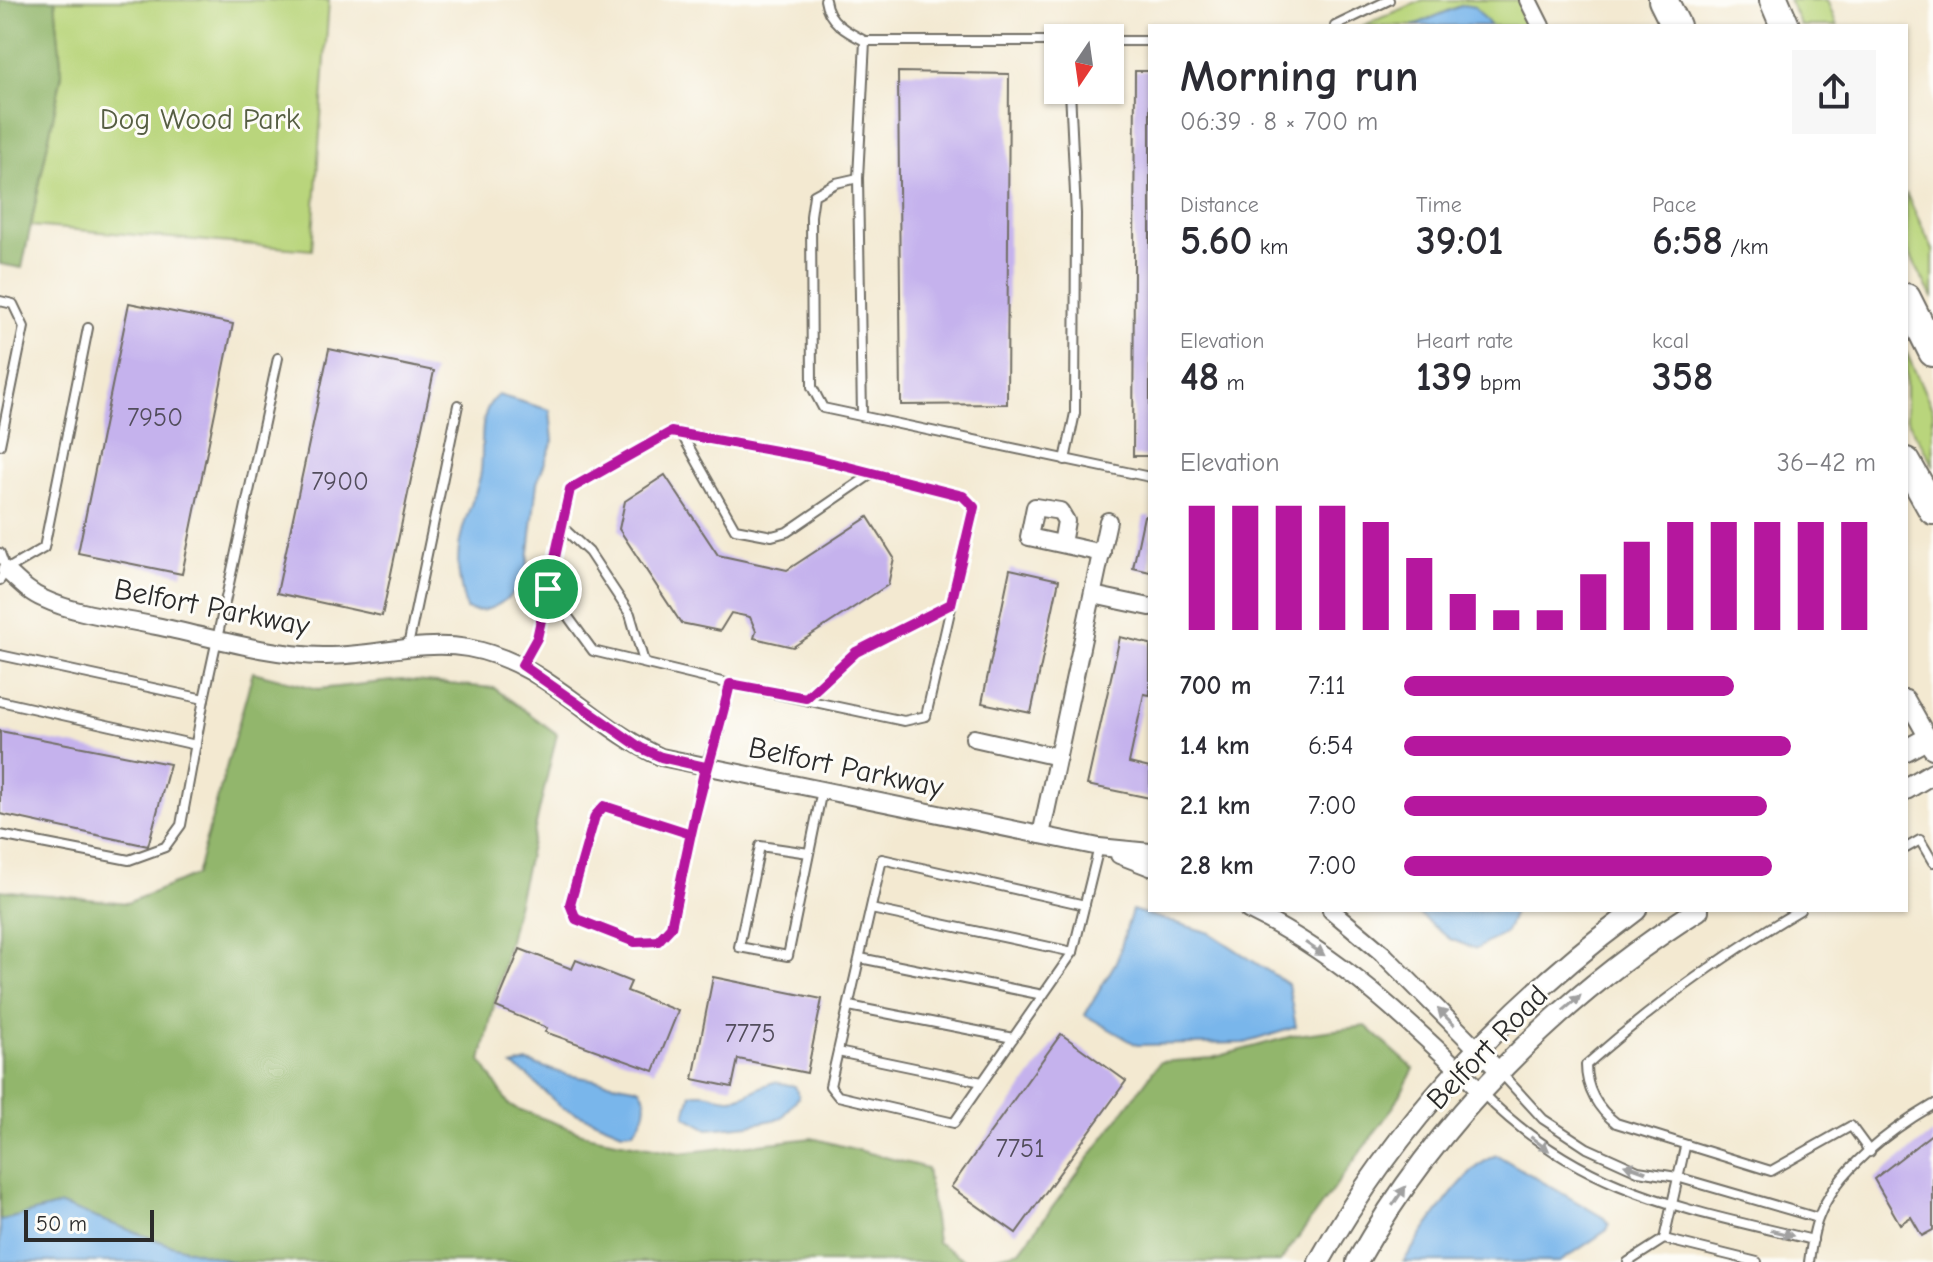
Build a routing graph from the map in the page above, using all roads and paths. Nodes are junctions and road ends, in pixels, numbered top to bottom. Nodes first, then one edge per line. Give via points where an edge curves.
1 (825, 0) edge
2 (1389, 0) edge
3 (1528, 0) edge
4 (1663, 0) edge
5 (1774, 0) edge
6 (1339, 24) edge
7 (1540, 24) edge
8 (1675, 24) edge
9 (1784, 24) edge
10 (865, 41) junction
11 (1044, 41) edge
12 (1124, 41) edge
13 (1148, 41) edge
14 (1071, 104) edge
15 (858, 178) junction
16 (0, 301) edge
17 (1908, 302) edge
18 (88, 328) dead end
19 (1933, 352) edge
20 (278, 358) dead end
21 (458, 405) dead end
22 (862, 416) junction
23 (681, 433) junction
24 (0, 443) edge
25 (1065, 460) junction
26 (1908, 466) edge
27 (873, 473) junction
28 (1148, 477) edge
29 (1933, 510) edge
30 (1108, 521) dead end
31 (561, 526) junction
32 (1062, 544) dead end
33 (1102, 553) junction
34 (2, 568) edge
35 (548, 589) junction
36 (1093, 595) junction
37 (951, 604) junction
38 (1148, 607) edge
39 (218, 639) junction
40 (408, 646) junction
41 (0, 655) edge
42 (644, 662) junction
43 (522, 665) junction
44 (730, 684) junction
45 (806, 698) junction
46 (204, 699) junction
47 (0, 701) edge
48 (1908, 703) edge
49 (974, 738) dead end
50 (1930, 743) edge
51 (196, 745) junction
52 (1908, 749) edge
53 (1058, 757) junction
54 (705, 767) junction
55 (1933, 773) edge
56 (1908, 788) edge
57 (822, 790) junction
58 (691, 834) junction
59 (0, 835) edge
60 (1041, 835) junction
61 (1099, 847) junction
62 (1908, 847) edge
63 (1148, 852) edge
64 (809, 853) junction
65 (1933, 862) edge
66 (1148, 866) edge
67 (1085, 905) junction
68 (871, 909) junction
69 (1252, 912) edge
70 (1333, 912) edge
71 (1633, 912) edge
72 (1695, 912) edge
73 (1797, 912) edge
74 (1073, 952) junction
75 (860, 958) junction
76 (1043, 995) junction
77 (849, 1006) junction
78 (1013, 1038) junction
79 (1477, 1049) junction
80 (838, 1052) junction
81 (1458, 1069) junction
82 (1501, 1073) junction
83 (982, 1082) junction
84 (1482, 1092) junction
85 (1933, 1105) edge
86 (1685, 1147) junction
87 (1870, 1152) junction
88 (1677, 1177) junction
89 (1671, 1203) junction
90 (1818, 1218) junction
91 (1664, 1239) junction
92 (1813, 1240) junction
93 (1319, 1262) edge
94 (1357, 1262) edge
95 (1628, 1262) edge
96 (1757, 1262) edge
97 (1809, 1262) edge

1 - 10 lane via 842,29
2 - 6 lane
3 - 7 street
4 - 8 highway
5 - 9 highway
10 - 11 lane
10 - 15 lane
12 - 13 lane
14 - 25 lane via 1075,413
15 - 22 lane
15 - 22 lane via 814,195 812,387 823,408
16 - 24 lane via 13,304 24,327
17 - 19 highway
18 - 34 lane via 44,548
20 - 39 lane
21 - 40 lane
22 - 25 lane
23 - 27 lane
23 - 27 lane via 735,529 772,536 787,532
23 - 31 lane via 671,432 570,489
25 - 28 lane
26 - 29 highway
27 - 37 lane via 963,496 974,507
30 - 33 street
31 - 35 lane
31 - 42 lane via 589,552 630,614
32 - 33 street
33 - 36 street
34 - 39 street, Belfort Parkway via 24,587 62,606
35 - 42 lane via 593,651
35 - 43 lane via 537,638
36 - 38 street
36 - 53 street
37 - 45 lane via 856,652
37 - 45 lane via 926,716 904,721
39 - 40 street, Belfort Parkway via 325,656
39 - 46 lane
40 - 43 street, Belfort Parkway via 467,648
41 - 46 lane
42 - 44 lane
43 - 54 street, Belfort Parkway via 641,748
44 - 45 lane
44 - 54 lane
46 - 51 lane
47 - 51 lane
48 - 50 street
49 - 53 street
50 - 52 street
51 - 59 lane via 181,825 165,847 129,860
53 - 60 street
54 - 57 street, Belfort Parkway
54 - 58 lane
55 - 56 street
57 - 60 street, Belfort Parkway
57 - 64 lane
58 - 58 lane via 671,927 658,941 635,942 576,919 570,904 595,816 604,806
60 - 61 street, Belfort Parkway
61 - 63 street, Belfort Parkway
61 - 66 street, Belfort Parkway
61 - 67 lane
62 - 65 lane via 1920,840
64 - 64 lane via 788,956 739,947 760,846
67 - 68 lane via 882,859
67 - 74 lane
68 - 74 lane
68 - 75 lane
69 -> 81 street via 1348,973
79 -> 70 street
71 - 79 street, Belfort Road via 1560,970
82 -> 72 street, Belfort Road via 1577,998
73 - 86 lane via 1703,970 1586,1065 1586,1080 1602,1112 1616,1123
74 - 76 lane
75 - 76 lane
75 - 77 lane
76 - 78 lane
77 - 78 lane
77 - 80 lane
78 - 83 lane
79 - 81 street, Belfort Road
79 - 82 street
80 - 83 lane
80 - 83 lane via 830,1086 838,1096 954,1123
81 - 84 street
81 - 93 street, Belfort Road via 1407,1132
82 - 84 street, Belfort Road
88 -> 82 lane via 1638,1171 1587,1148 1543,1119
84 -> 89 lane via 1555,1154 1602,1181
94 -> 84 street, Belfort Road via 1412,1177
85 - 87 lane via 1904,1121
86 - 87 lane via 1771,1171 1851,1126
86 - 88 lane
87 - 90 lane via 1841,1178
88 - 89 lane
88 - 90 lane
89 - 91 lane
89 -> 92 lane
90 - 92 lane
91 - 95 lane
91 - 96 lane
92 - 97 lane

